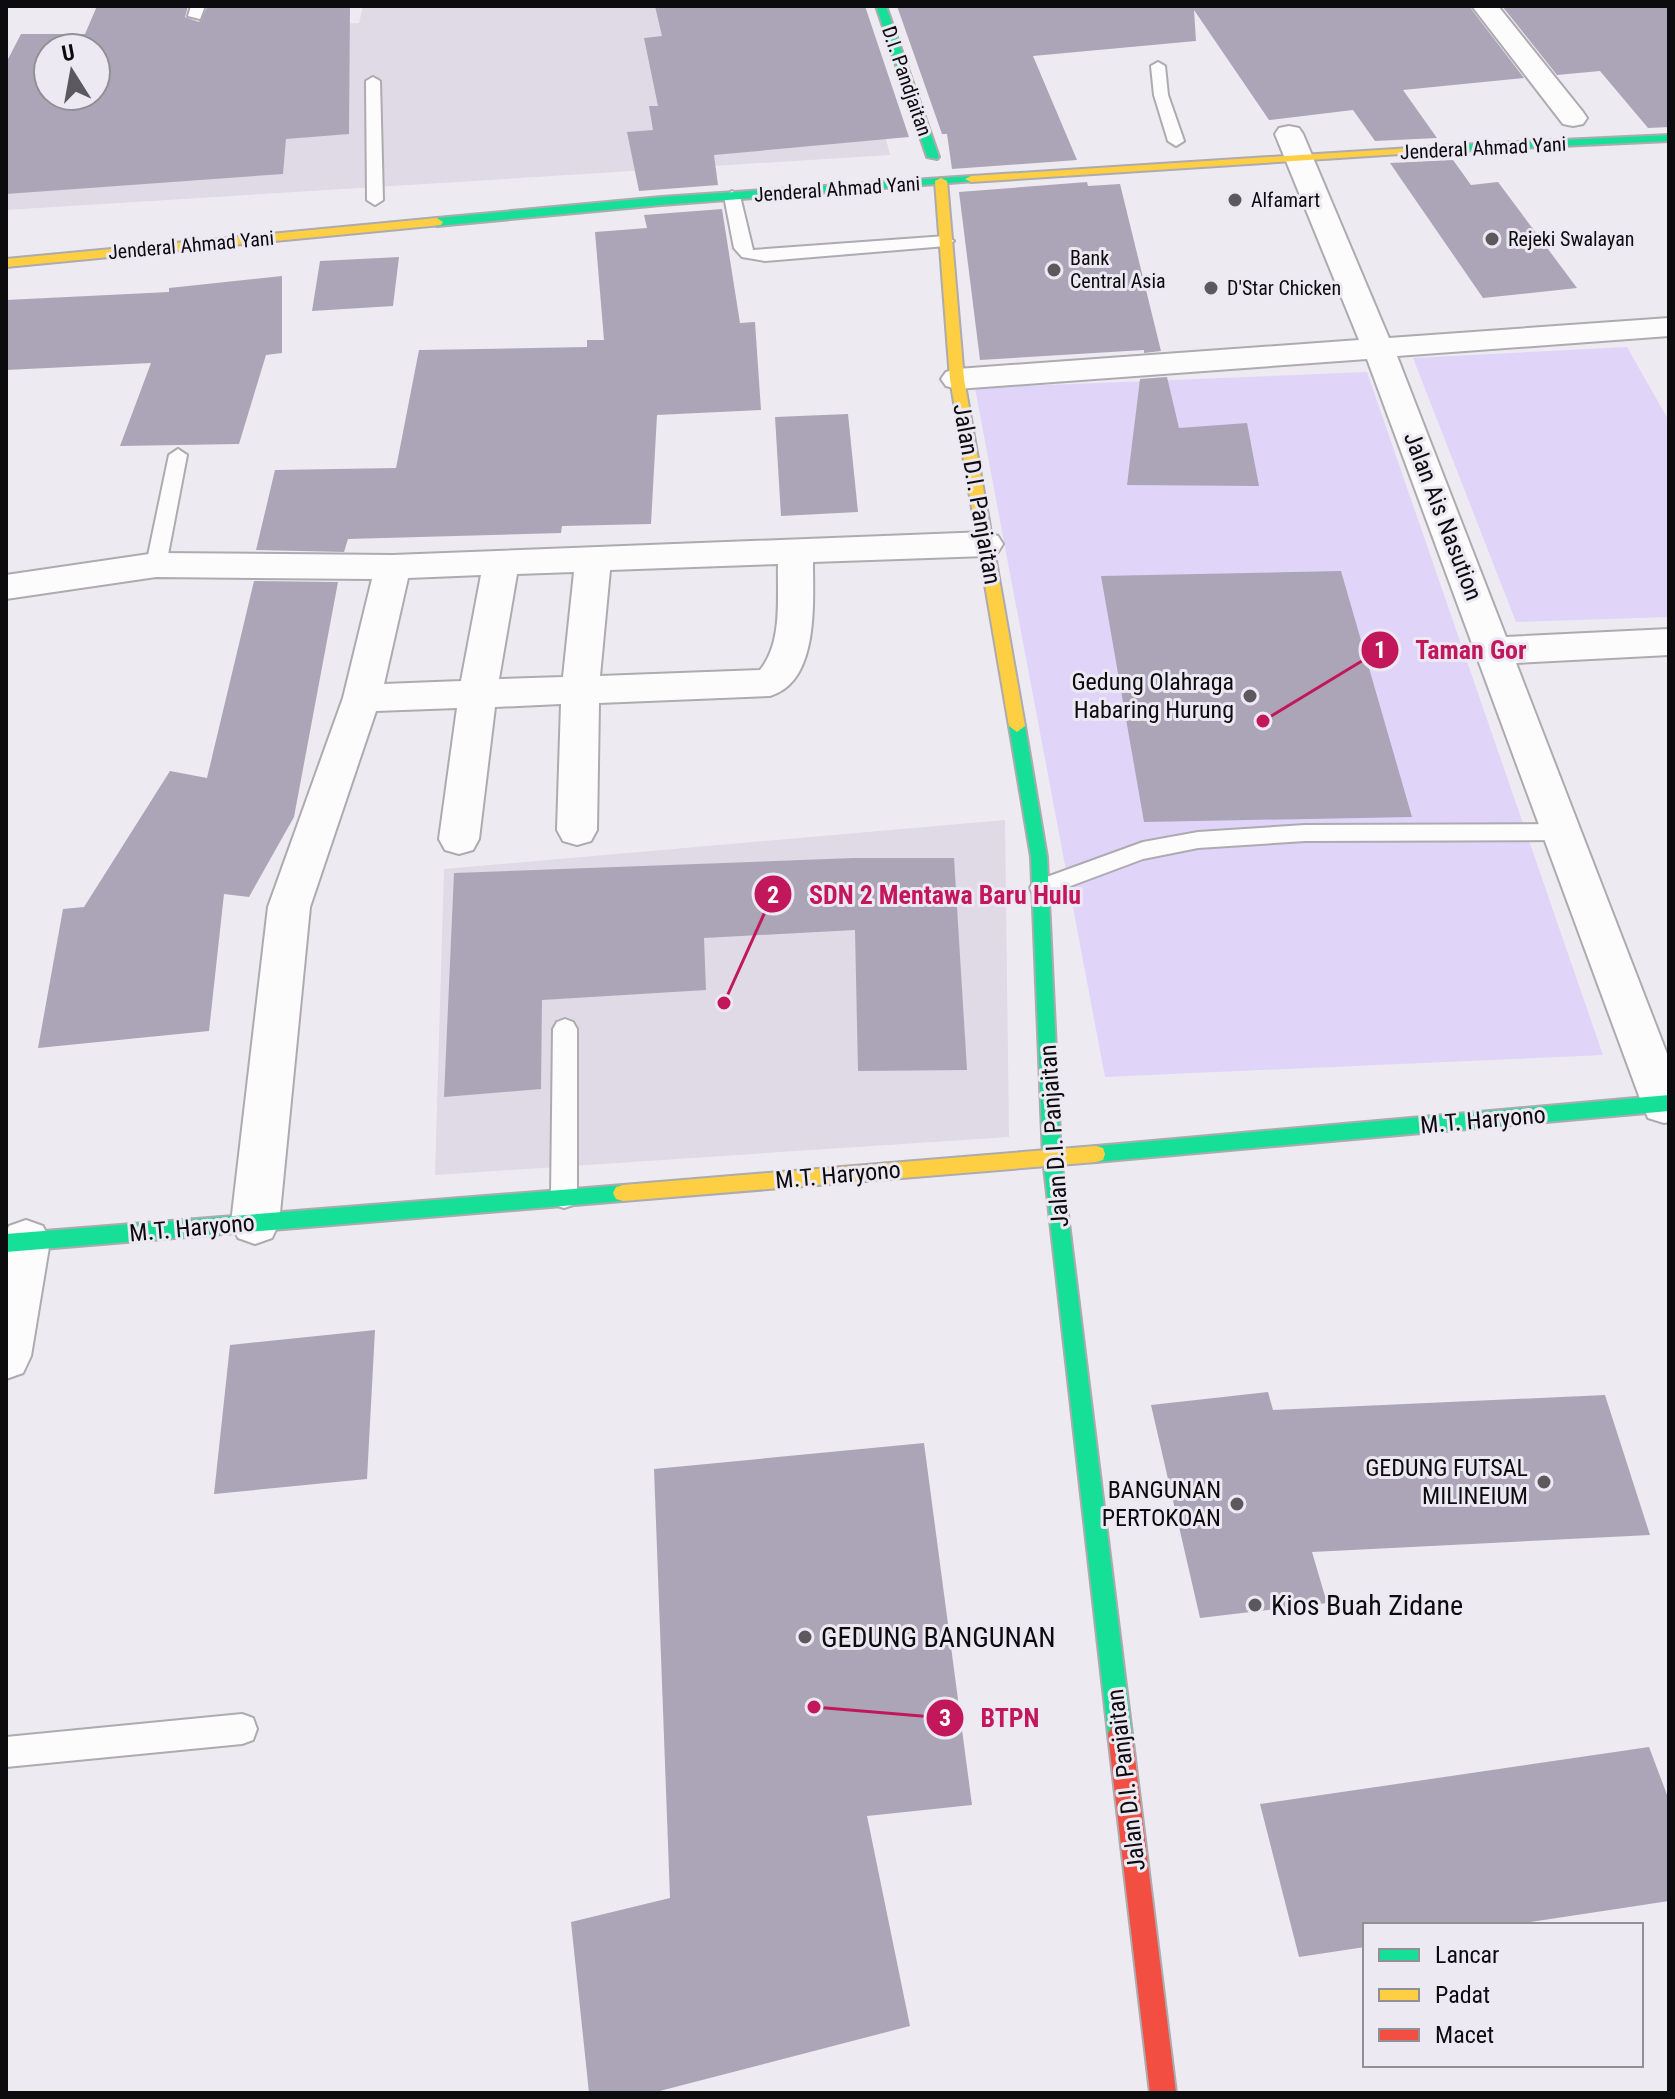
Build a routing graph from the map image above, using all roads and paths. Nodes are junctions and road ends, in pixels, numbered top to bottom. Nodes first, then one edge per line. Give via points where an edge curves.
1 (881, 6) edge
2 (1485, 6) edge
3 (1158, 66) dead end
4 (373, 81) dead end
5 (1573, 118) dead end
6 (1669, 138) edge
7 (1292, 140) junction
8 (1176, 141) dead end
9 (933, 157) dead end
10 (941, 181) junction
11 (732, 196) junction
12 (375, 200) dead end
13 (946, 241) junction
14 (6, 263) edge
15 (1669, 327) edge
16 (1377, 349) junction
17 (957, 379) junction
18 (178, 455) dead end
19 (986, 544) junction
20 (796, 552) junction
21 (593, 561) junction
22 (501, 564) junction
23 (156, 565) junction
24 (393, 567) junction
25 (6, 587) edge
26 (1669, 642) edge
27 (1495, 651) junction
28 (580, 689) junction
29 (478, 691) junction
30 (362, 698) junction
31 (577, 830) dead end
32 (1562, 832) junction
33 (459, 839) dead end
34 (1041, 888) junction
35 (565, 1029) dead end
36 (1667, 1107) edge
37 (1052, 1158) junction
38 (564, 1197) junction
39 (255, 1223) junction
40 (16, 1242) edge
41 (6, 1356) edge
42 (242, 1729) dead end
43 (6, 1752) edge
44 (1163, 2093) edge

1 - 9 main road, D.I. Pandjaitan
2 - 5 street
3 - 8 lane
4 - 12 lane
6 - 7 main road, Jenderal Ahmad Yani
7 - 10 main road, Jenderal Ahmad Yani
7 - 16 street, Jalan Ais Nasution
10 - 11 main road, Jenderal Ahmad Yani
10 - 13 main road, Jalan D.I. Panjaitan
11 - 13 lane via 742,248 748,254
11 - 14 main road, Jenderal Ahmad Yani
13 - 17 main road, Jalan D.I. Panjaitan
15 - 16 street
16 - 17 street
16 - 27 street, Jalan Ais Nasution
17 - 19 main road, Jalan D.I. Panjaitan
18 - 23 lane
19 - 20 street
19 - 34 main road, Jalan D.I. Panjaitan via 1035,821
20 - 21 street
20 - 28 street via 793,641 783,671 770,683
21 - 22 street
21 - 28 street
22 - 24 street
22 - 29 street
23 - 24 street
23 - 25 street
24 - 30 street
26 - 27 street
27 - 32 street, Jalan Ais Nasution
28 - 29 street
28 - 31 street
29 - 30 street
29 - 33 street
30 - 39 street via 289,907
32 - 34 lane via 1305,833 1198,840 1143,851
32 - 36 street, Jalan Ais Nasution
34 - 37 main road, Jalan D.I. Panjaitan
35 - 38 lane
36 - 37 main road, M.T. Haryono
37 - 38 main road, M.T. Haryono
37 - 44 main road, Jalan D.I. Panjaitan
38 - 39 main road, M.T. Haryono
39 - 40 main road, M.T. Haryono
40 - 41 street
42 - 43 lane

